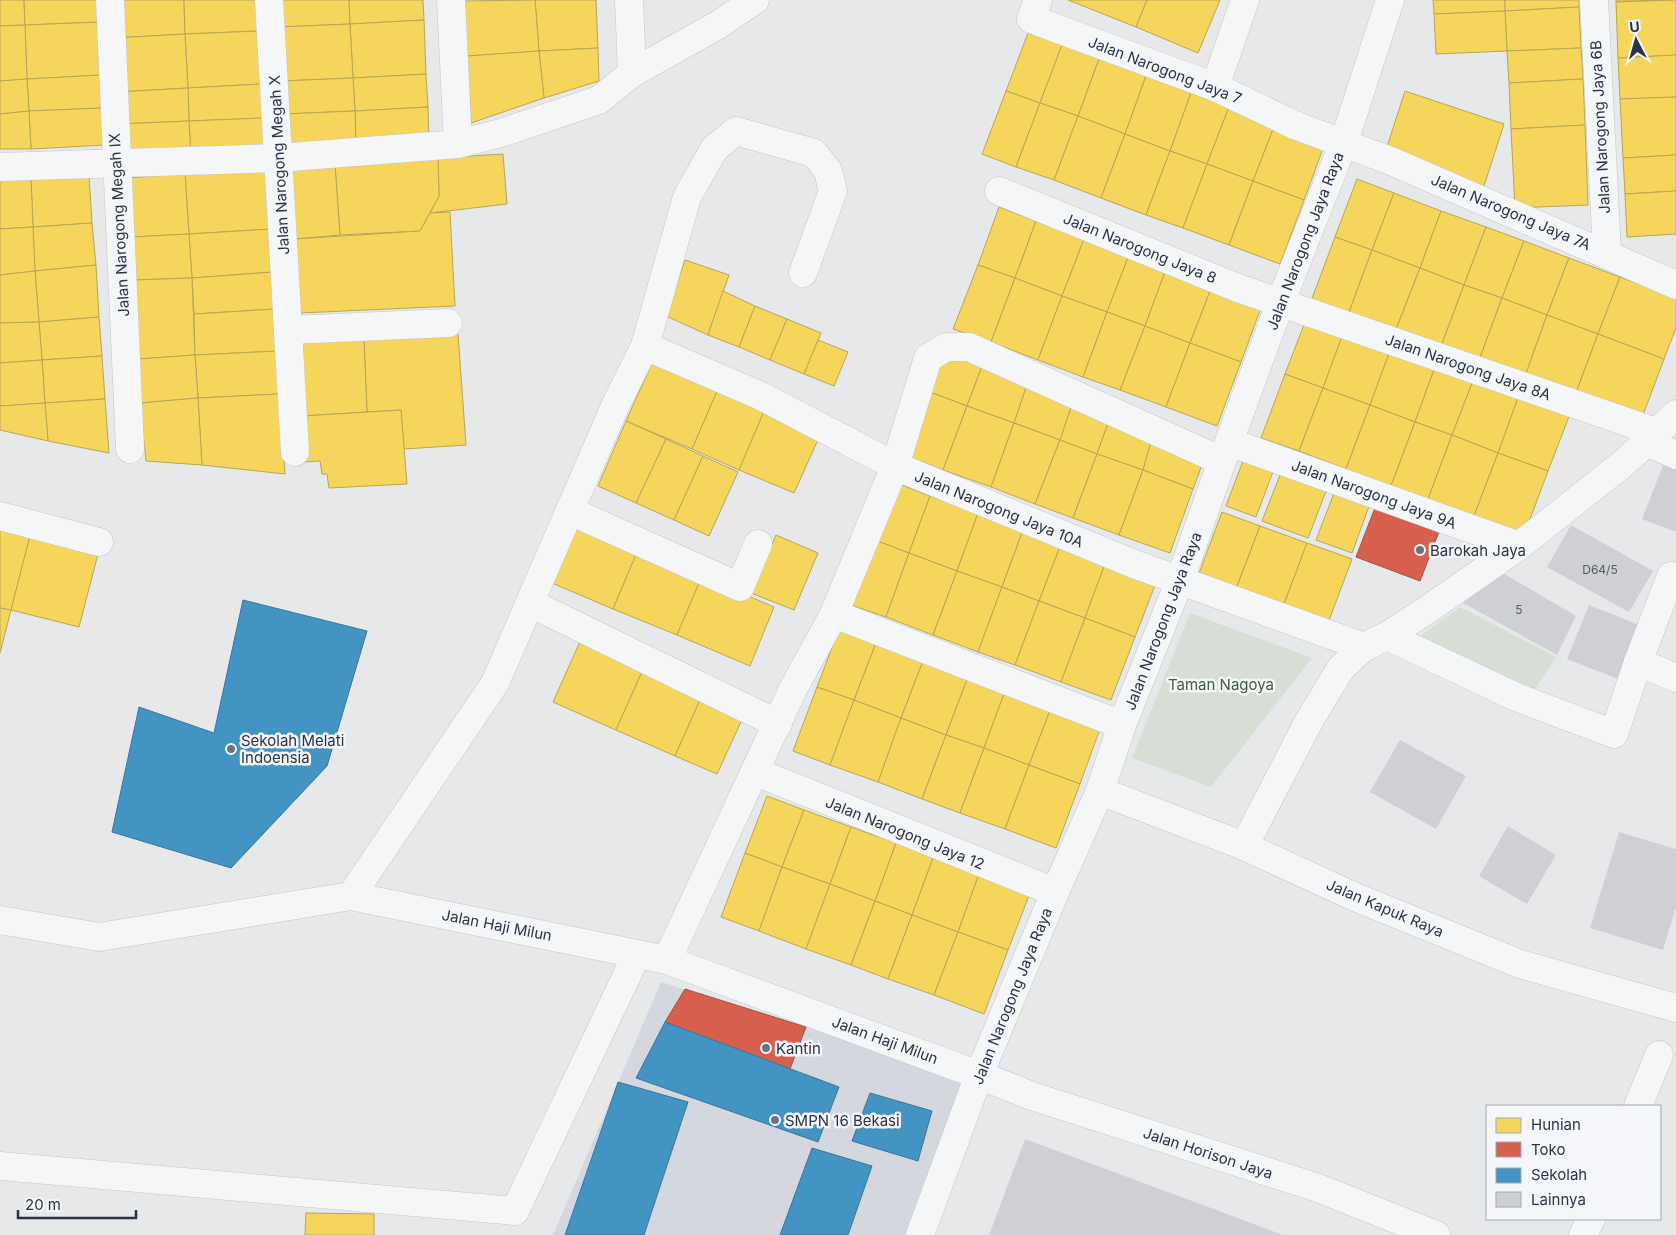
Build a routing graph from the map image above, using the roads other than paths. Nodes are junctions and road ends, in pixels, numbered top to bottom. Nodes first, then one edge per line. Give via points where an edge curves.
1 (110, 0) edge
2 (269, 0) edge
3 (451, 0) edge
4 (629, 0) edge
5 (755, 0) edge
6 (1038, 0) edge
7 (1245, 0) edge
8 (1390, 0) edge
9 (1594, 0) edge
10 (632, 73) junction
11 (1215, 87) junction
12 (1344, 142) junction
13 (458, 144) junction
14 (278, 158) junction
15 (116, 165) junction
16 (0, 167) edge
17 (999, 192) dead end
18 (1607, 253) junction
19 (803, 273) dead end
20 (1676, 285) edge
21 (1281, 301) junction
22 (448, 323) dead end
23 (288, 330) junction
24 (645, 346) junction
25 (1676, 414) edge
26 (1651, 437) junction
27 (130, 449) dead end
28 (295, 452) dead end
29 (1225, 452) junction
30 (1676, 455) edge
31 (894, 466) junction
32 (570, 511) junction
33 (0, 516) edge
34 (99, 542) dead end
35 (758, 544) dead end
36 (1519, 546) junction
37 (1672, 576) dead end
38 (1180, 580) junction
39 (530, 603) junction
40 (834, 614) junction
41 (1375, 642) junction
42 (1638, 662) junction
43 (1676, 678) edge
44 (778, 724) junction
45 (1122, 725) junction
46 (756, 772) junction
47 (1100, 791) junction
48 (1244, 846) junction
49 (1055, 892) junction
50 (350, 896) junction
51 (0, 920) edge
52 (637, 954) junction
53 (667, 960) junction
54 (1676, 1008) edge
55 (1659, 1055) dead end
56 (979, 1075) junction
57 (1638, 1105) edge
58 (0, 1166) edge
59 (1590, 1220) edge
60 (920, 1235) edge
61 (1436, 1235) edge
62 (1583, 1235) edge

1 - 15 street, Jalan Narogong Megah IX
2 - 14 street, Jalan Narogong Megah X
3 - 13 street
4 - 10 street
5 - 10 street via 718,25
6 - 11 street, Jalan Narogong Jaya 7 via 1031,18
7 - 11 street
8 - 12 street, Jalan Narogong Jaya Raya
9 - 18 street, Jalan Narogong Jaya 6B
10 - 13 street via 599,100
11 - 12 street, Jalan Narogong Jaya 7 via 1297,126
12 - 18 street, Jalan Narogong Jaya 7A
12 - 21 street, Jalan Narogong Jaya Raya
13 - 14 street
14 - 15 street
14 - 23 street, Jalan Narogong Megah X
15 - 16 street
15 - 27 street, Jalan Narogong Megah IX
17 - 21 street, Jalan Narogong Jaya 8 via 1238,288
18 - 20 street, Jalan Narogong Jaya 7A
19 - 24 street via 833,191 828,172 814,153 736,131 714,149 687,197
21 - 26 street, Jalan Narogong Jaya 8A
21 - 29 street, Jalan Narogong Jaya Raya
22 - 23 street
23 - 28 street, Jalan Narogong Megah X
24 - 31 street, Jalan Narogong Jaya 10A via 761,396
24 - 32 street
25 - 26 street
26 - 30 street, Jalan Narogong Jaya 8A
26 - 36 street via 1625,462
29 - 31 street, Jalan Narogong Jaya 9A via 968,347 946,347 928,358
29 - 36 street, Jalan Narogong Jaya 9A
29 - 38 street, Jalan Narogong Jaya Raya
31 - 38 street, Jalan Narogong Jaya 10A
31 - 40 street, Jalan Narogong Jaya 9A
32 - 35 street via 740,587
32 - 39 street
33 - 34 street
36 - 41 street
37 - 42 street
38 - 41 street, Jalan Narogong Jaya 10A
38 - 45 street, Jalan Narogong Jaya Raya
39 - 44 street
39 - 50 street via 495,683
40 - 44 street, Jalan Narogong Jaya 9A via 793,688
40 - 45 street
41 - 42 street, Jalan Narogong Jaya 10A via 1614,734
41 - 48 street via 1341,668
42 - 43 street
44 - 46 street, Jalan Narogong Jaya 9A
45 - 47 street, Jalan Narogong Jaya Raya
46 - 49 street, Jalan Narogong Jaya 12
46 - 53 street, Jalan Narogong Jaya 9A
47 - 48 street, Jalan Kapuk Raya
47 - 49 street, Jalan Narogong Jaya Raya
48 - 54 street, Jalan Kapuk Raya via 1355,897 1520,964
49 - 56 street, Jalan Narogong Jaya Raya
50 - 51 street, Jalan Haji Milun via 99,937
50 - 52 street, Jalan Haji Milun
52 - 53 street, Jalan Haji Milun
52 - 58 street via 515,1211
53 - 56 street, Jalan Haji Milun
55 - 57 street
56 - 60 street, Jalan Narogong Jaya Raya
56 - 61 street, Jalan Horison Jaya via 1032,1096 1318,1188
59 - 62 street

